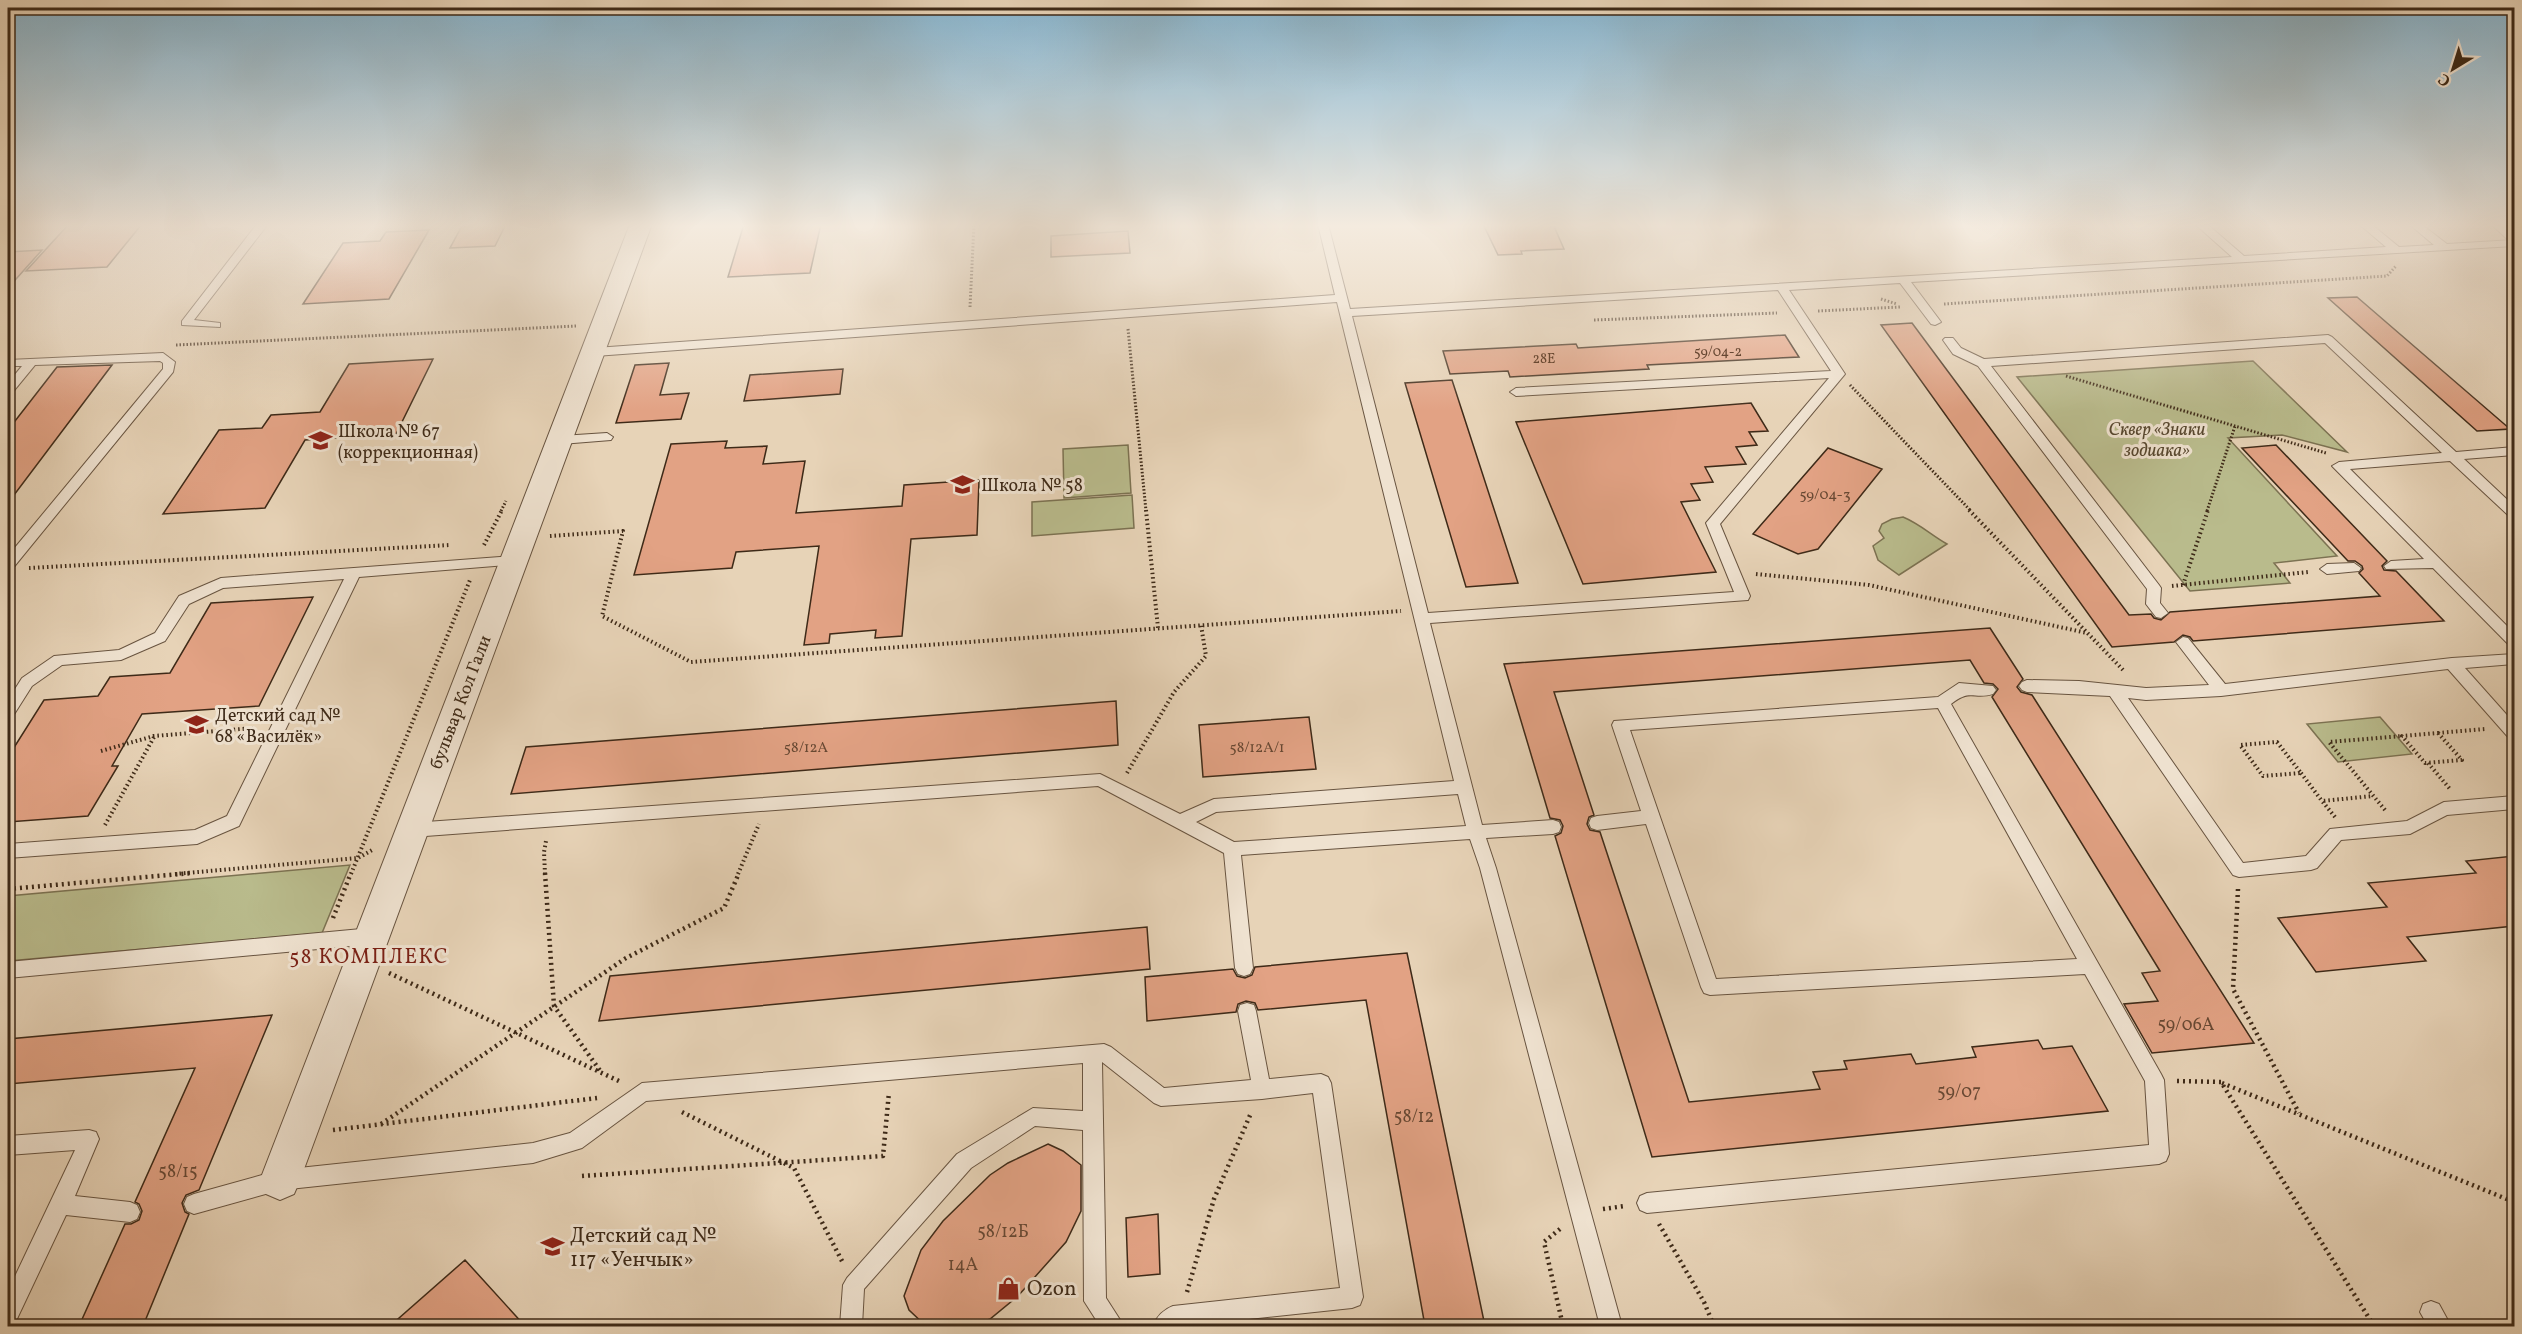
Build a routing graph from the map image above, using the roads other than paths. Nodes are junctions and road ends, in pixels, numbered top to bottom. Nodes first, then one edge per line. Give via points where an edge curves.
1 (215, 286) edge
2 (619, 286) edge
3 (1340, 286) edge
4 (1777, 286) edge
5 (1781, 286) edge
6 (1908, 286) edge
7 (1343, 298) junction
8 (1345, 313) junction
9 (1935, 322) dead end
10 (216, 325) dead end
11 (1949, 340) dead end
12 (595, 352) junction
13 (32, 362) junction
14 (8, 363) edge
15 (1982, 363) junction
16 (1839, 374) junction
17 (8, 390) edge
18 (1516, 392) dead end
19 (606, 438) dead end
20 (561, 440) junction
21 (2514, 451) edge
22 (2450, 455) junction
23 (2514, 513) edge
24 (519, 550) junction
25 (2437, 563) junction
26 (2391, 566) dead end
27 (14, 567) edge
28 (2354, 568) dead end
29 (2326, 570) road end
30 (354, 573) junction
31 (2160, 613) dead end
32 (1420, 614) junction
33 (2514, 641) edge
34 (2183, 642) dead end
35 (2514, 659) edge
36 (2452, 663) junction
37 (2027, 686) dead end
38 (1988, 690) dead end
39 (2115, 690) junction
40 (2221, 690) junction
41 (1942, 702) junction
42 (8, 712) edge
43 (2512, 730) edge
44 (1464, 787) junction
45 (2514, 803) edge
46 (1651, 817) junction
47 (1180, 822) junction
48 (1597, 823) dead end
49 (1553, 827) dead end
50 (412, 830) junction
51 (1475, 831) junction
52 (1232, 849) junction
53 (8, 851) edge
54 (372, 936) junction
55 (2090, 966) junction
56 (1244, 968) dead end
57 (8, 970) edge
58 (1247, 1011) dead end
59 (1092, 1054) junction
60 (1262, 1090) junction
61 (1093, 1121) junction
62 (8, 1145) edge
63 (280, 1180) junction
64 (1647, 1203) road end
65 (61, 1204) junction
66 (194, 1204) dead end
67 (130, 1212) dead end
68 (8, 1313) edge
69 (1172, 1321) edge
70 (851, 1326) edge
71 (1113, 1326) edge
72 (1611, 1326) edge

1 - 10 lane via 186,323
2 - 12 street, бульвар Кол Гали
3 - 7 lane
4 - 8 lane
5 - 16 lane
6 - 9 lane
7 - 8 lane
7 - 12 lane
8 - 32 lane
11 - 15 lane via 1957,351
12 - 20 street, бульвар Кол Гали
13 - 14 lane
13 - 17 lane
13 - 27 lane via 163,357 169,362 169,369
15 - 22 lane via 2328,339
15 - 31 lane via 2154,588 2153,604
16 - 18 lane
16 - 32 lane via 1713,523 1743,596
19 - 20 lane
20 - 24 street, бульвар Кол Гали
21 - 22 lane
22 - 23 lane
22 - 25 lane via 2339,466
24 - 30 lane
24 - 50 street, бульвар Кол Гали
25 - 26 lane
25 - 33 lane
28 - 29 lane
30 - 42 lane via 221,583 184,600 160,637 121,655 59,660 27,682
30 - 53 lane via 233,821 197,837
32 - 44 lane
34 - 40 lane
35 - 36 lane
36 - 40 lane
36 - 43 lane
37 - 39 lane
38 - 41 lane via 1959,689
39 - 40 lane via 2146,694
39 - 45 lane via 2239,870 2311,863 2336,834 2410,827 2444,809
41 - 46 lane via 1620,725
41 - 55 lane
44 - 47 lane via 1214,806
44 - 51 lane
46 - 48 lane
46 - 55 lane via 1710,987
47 - 50 lane via 1100,780
47 - 52 lane
49 - 51 lane
50 - 54 street, бульвар Кол Гали
51 - 52 lane
51 - 72 lane
52 - 56 lane
54 - 57 lane
54 - 63 street, бульвар Кол Гали
55 - 64 lane via 2154,1080 2159,1154
58 - 60 lane
59 - 60 lane via 1104,1053 1161,1097
59 - 61 lane
59 - 63 lane via 642,1092 575,1141 533,1153
60 - 69 lane via 1321,1083 1352,1297
61 - 70 lane via 1033,1118 964,1161 854,1285
61 - 71 lane via 1095,1301
62 - 65 lane via 89,1139
63 - 66 lane
65 - 67 lane
65 - 68 lane

